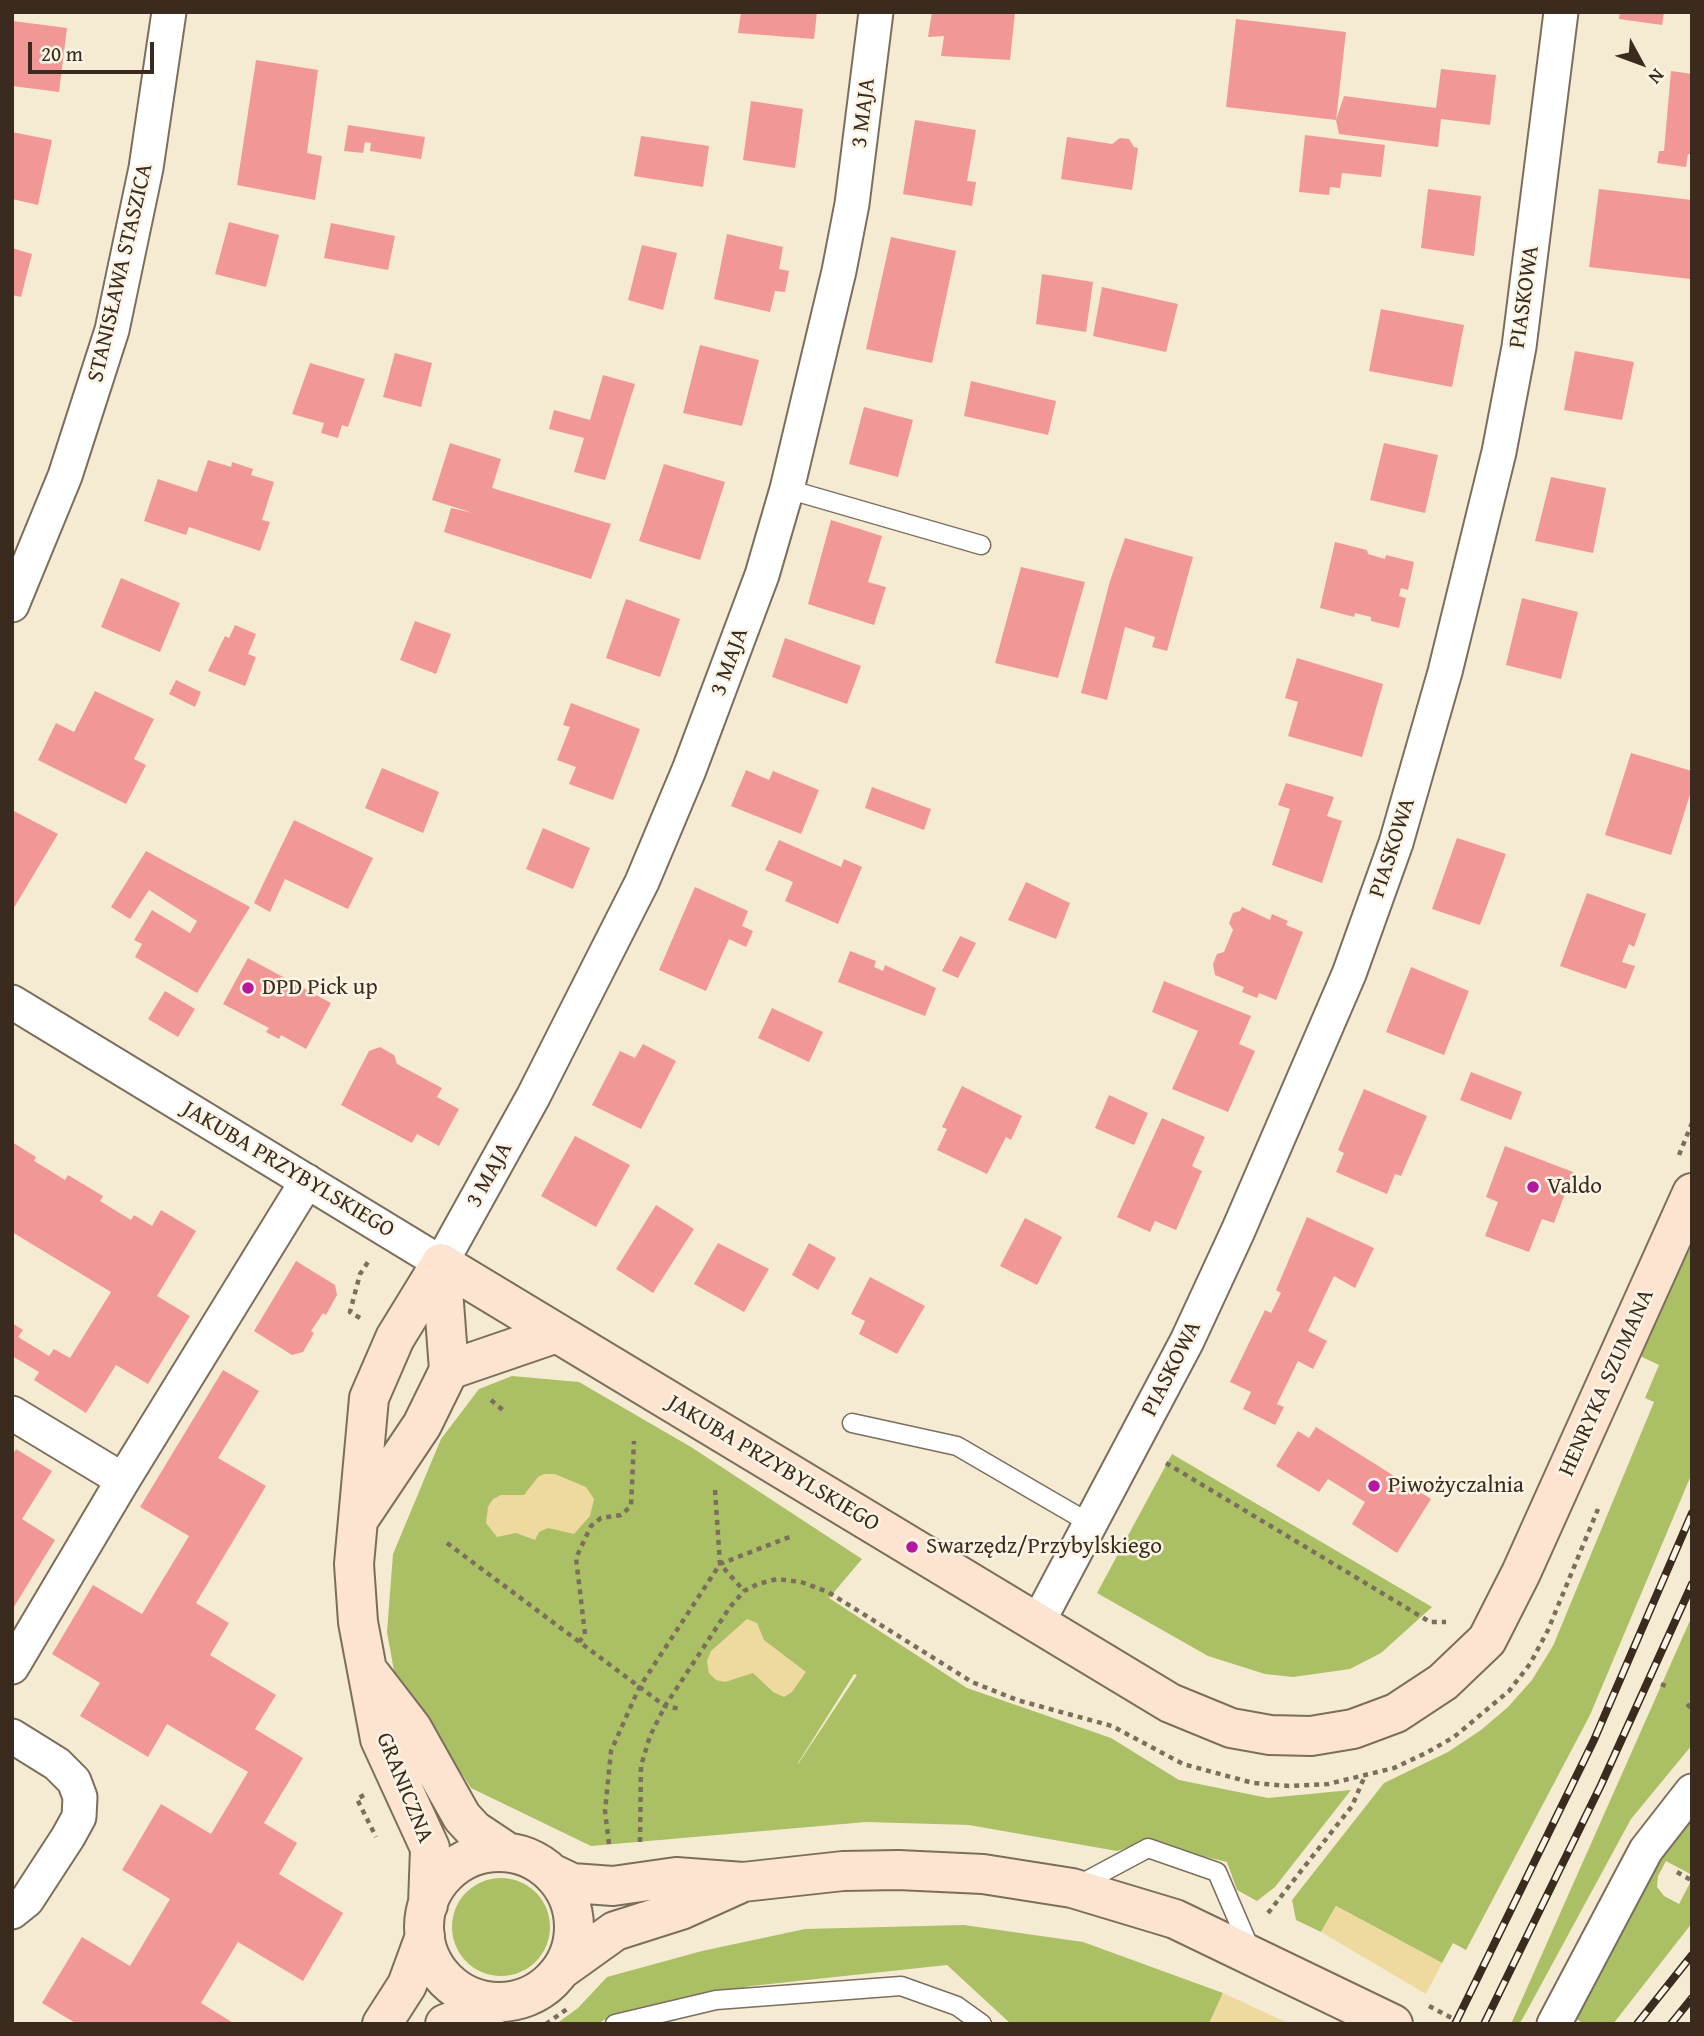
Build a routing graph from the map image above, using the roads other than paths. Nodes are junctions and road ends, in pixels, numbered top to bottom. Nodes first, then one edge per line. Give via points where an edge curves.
1 (169, 12) edge
2 (876, 12) edge
3 (1561, 12) edge
4 (787, 489) junction
5 (981, 545) dead end
6 (12, 605) edge
7 (12, 1002) edge
8 (307, 1181) junction
9 (1692, 1193) edge
10 (441, 1263) junction
11 (557, 1333) junction
12 (449, 1370) junction
13 (12, 1413) edge
14 (852, 1423) dead end
15 (123, 1480) junction
16 (355, 1524) junction
17 (1091, 1524) junction
18 (1521, 1573) joint
19 (1037, 1624) junction
20 (12, 1667) edge
21 (369, 1672) junction
22 (12, 1736) edge
23 (1692, 1791) edge
24 (507, 1852) junction
25 (553, 1874) junction
26 (743, 1882) junction
27 (1072, 1888) junction
28 (12, 1912) edge
29 (426, 1921) junction
30 (1253, 1954) junction
31 (562, 1969) junction
32 (501, 2002) junction
33 (382, 2024) edge
34 (445, 2024) edge
35 (615, 2024) edge
36 (982, 2024) edge
37 (1393, 2024) edge
38 (1554, 2024) edge

1 - 6 street, STANISŁAWA STASZICA via 146,168 112,330 65,476
2 - 4 street, 3 MAJA via 852,204
3 - 17 street, PIASKOWA via 1519,347 1506,413 1448,660 1396,843 1349,974 1272,1156 1187,1341
4 - 5 lane
4 - 10 street, 3 MAJA via 723,681 642,882 533,1097
7 - 8 street, JAKUBA PRZYBYLSKIEGO
8 - 10 street, JAKUBA PRZYBYLSKIEGO
8 - 15 street
9 - 18 street, HENRYKA SZUMANA
10 - 11 street, JAKUBA PRZYBYLSKIEGO
10 - 12 street
10 - 16 street, GRANICZNA via 395,1338 369,1398
11 - 12 street
11 - 19 street, JAKUBA PRZYBYLSKIEGO
12 - 16 street via 422,1425
13 - 15 street
14 - 17 lane via 957,1446
15 - 20 street
16 - 21 street, GRANICZNA via 355,1594
17 - 19 street, PIASKOWA
18 - 19 street, JAKUBA PRZYBYLSKIEGO via 1487,1640 1443,1682 1374,1723 1311,1735 1270,1735 1209,1721
21 - 24 street, GRANICZNA via 412,1728 463,1817
21 - 29 street, GRANICZNA via 380,1739 430,1848
22 - 28 street via 57,1764 74,1781 80,1797 79,1817 68,1837 27,1900
23 - 38 street via 1646,1850
24 - 25 street via 524,1856
24 - 29 street via 490,1852 458,1864 434,1889
25 - 26 street via 591,1886 643,1867 676,1877
25 - 31 street via 564,1888 575,1920 572,1945
26 - 27 street via 898,1870 983,1874
26 - 31 street via 681,1910 615,1931
27 - 30 street via 1175,1919
27 - 30 lane via 1148,1848 1217,1871
29 - 32 street via 435,1966 444,1978 470,1997
29 - 33 street, GRANICZNA via 407,1985
30 - 37 street
31 - 32 street via 536,1993
32 - 34 street
35 - 36 lane via 716,2000 901,1986 957,2006

